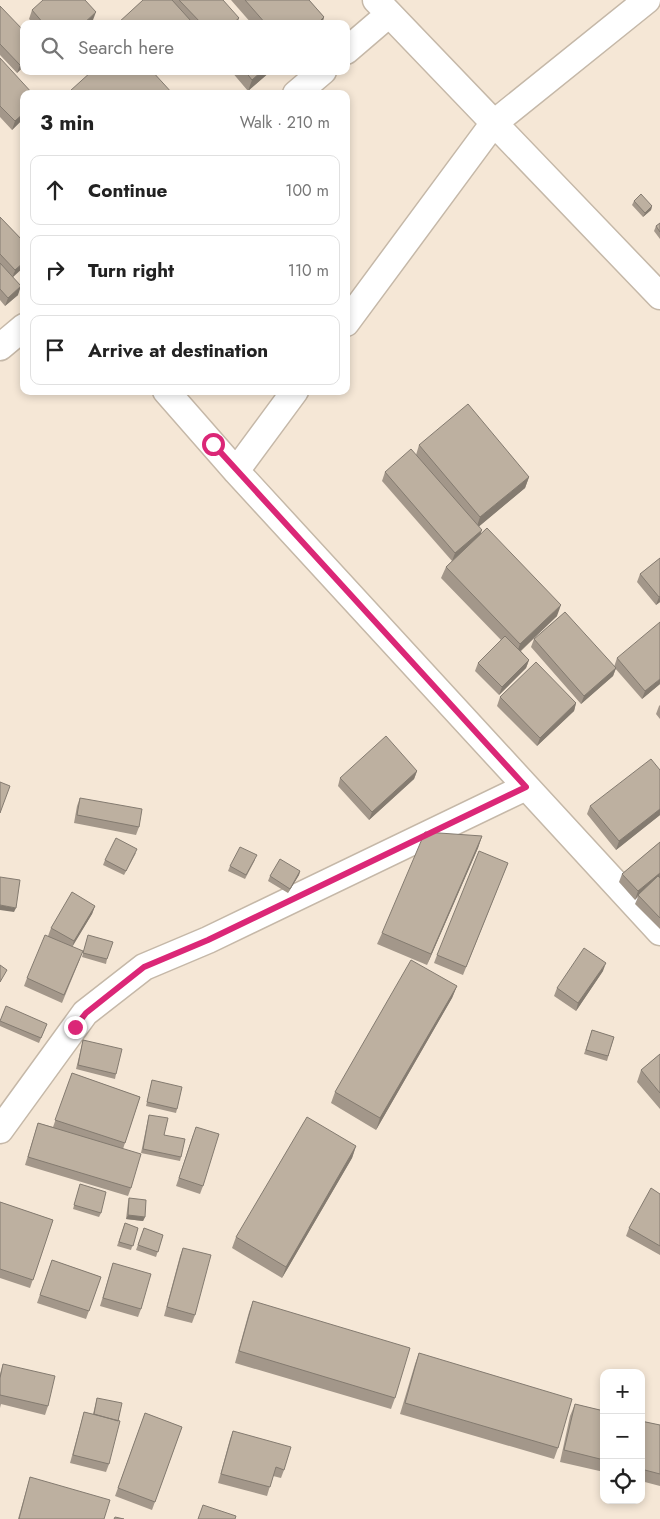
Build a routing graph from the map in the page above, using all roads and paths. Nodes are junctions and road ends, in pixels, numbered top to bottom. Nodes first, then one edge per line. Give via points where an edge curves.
1 (648, 0) edge
2 (382, 8) edge
3 (350, 46) edge
4 (318, 75) edge
5 (301, 90) edge
6 (494, 124) junction
7 (660, 296) edge
8 (350, 318) edge
9 (20, 330) edge
10 (0, 347) edge
11 (170, 395) edge
12 (292, 395) edge
13 (236, 471) junction
14 (526, 787) junction
15 (660, 932) edge
16 (0, 1130) edge

1 - 6 street
2 - 3 street
2 - 6 street
4 - 5 street
6 - 7 street
6 - 8 street
9 - 10 street
11 - 13 street
12 - 13 street
13 - 14 street
14 - 15 street
14 - 16 street via 144,967 86,1013

